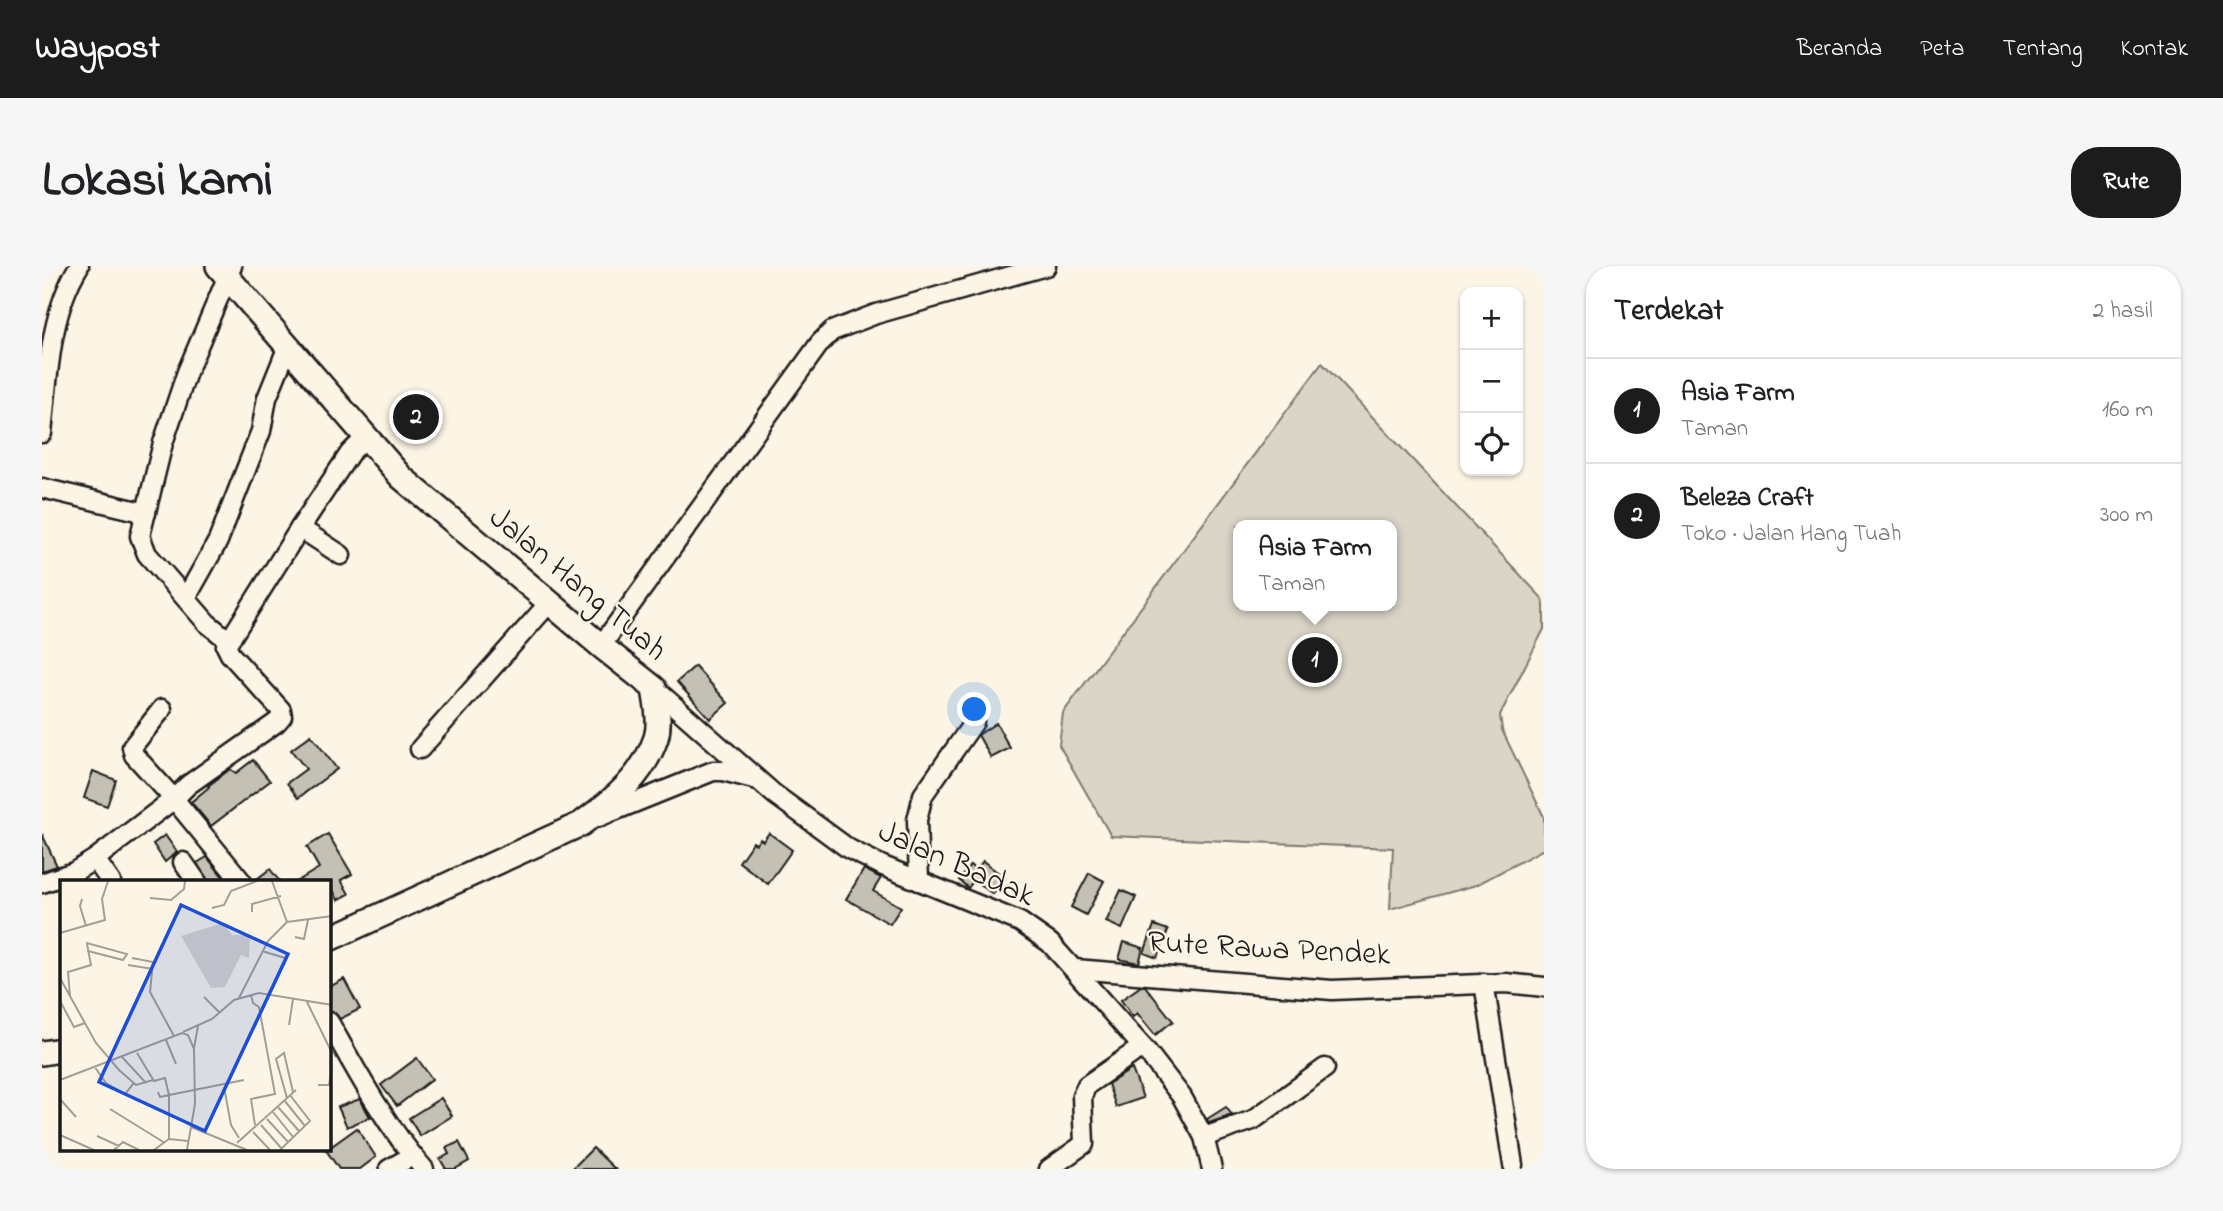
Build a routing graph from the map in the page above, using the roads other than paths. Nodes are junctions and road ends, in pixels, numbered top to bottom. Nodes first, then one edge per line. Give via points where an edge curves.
1 (79, 266) edge
2 (1046, 266) edge
3 (226, 269) edge
4 (998, 273) edge
5 (288, 346) junction
6 (42, 433) edge
7 (365, 438) junction
8 (42, 488) edge
9 (146, 513) junction
10 (300, 528) junction
11 (341, 555) dead end
12 (186, 598) junction
13 (549, 603) junction
14 (229, 641) junction
15 (601, 646) junction
16 (654, 688) junction
17 (162, 709) dead end
18 (974, 722) dead end
19 (420, 749) dead end
20 (757, 780) junction
21 (174, 799) junction
22 (581, 824) junction
23 (95, 859) junction
24 (183, 862) dead end
25 (110, 880) edge
26 (196, 880) edge
27 (240, 880) edge
28 (919, 881) junction
29 (42, 883) edge
30 (331, 938) edge
31 (1075, 969) junction
32 (1484, 983) junction
33 (1544, 988) edge
34 (331, 1025) edge
35 (1142, 1047) junction
36 (60, 1050) edge
37 (42, 1054) edge
38 (1325, 1068) dead end
39 (1205, 1137) junction
40 (418, 1163) edge
41 (1513, 1165) dead end
42 (389, 1169) edge
43 (1049, 1169) edge
44 (1212, 1169) edge

1 - 6 street via 57,319
2 - 4 street
3 - 5 main road, Jalan Hang Tuah
3 - 9 street via 163,443
4 - 15 street via 832,331
5 - 7 main road, Jalan Hang Tuah
5 - 12 street via 218,541
7 - 10 street
7 - 13 main road, Jalan Hang Tuah via 401,477
8 - 9 street
9 - 12 street via 140,536 146,554
10 - 11 street
10 - 14 street
12 - 14 street
13 - 15 main road, Jalan Hang Tuah
13 - 19 street
14 - 21 street via 230,654 282,716
15 - 16 main road, Jalan Hang Tuah
16 - 20 street, Jalan Badak
16 - 22 main road, Jalan Hang Tuah via 657,736 638,775
17 - 21 street via 132,747
18 - 28 street via 923,795 917,820
20 - 22 street via 713,771
20 - 28 street, Jalan Badak via 849,849
21 - 23 street
21 - 27 street
22 - 30 main road, Jalan Hang Tuah
23 - 25 street
23 - 29 street
24 - 26 street
28 - 31 street, Jalan Badak via 1020,922 1050,943
31 - 32 street, Rute Rawa Pendek via 1332,990
31 - 35 street, Jalan Badak
32 - 33 street, Rute Rawa Pendek
32 - 41 street
34 - 40 street
35 - 39 street, Jalan Badak via 1182,1097
35 - 43 street via 1087,1085 1082,1096 1084,1144
36 - 37 main road
38 - 39 street via 1253,1120
39 - 44 street, Jalan Badak
40 - 42 street

